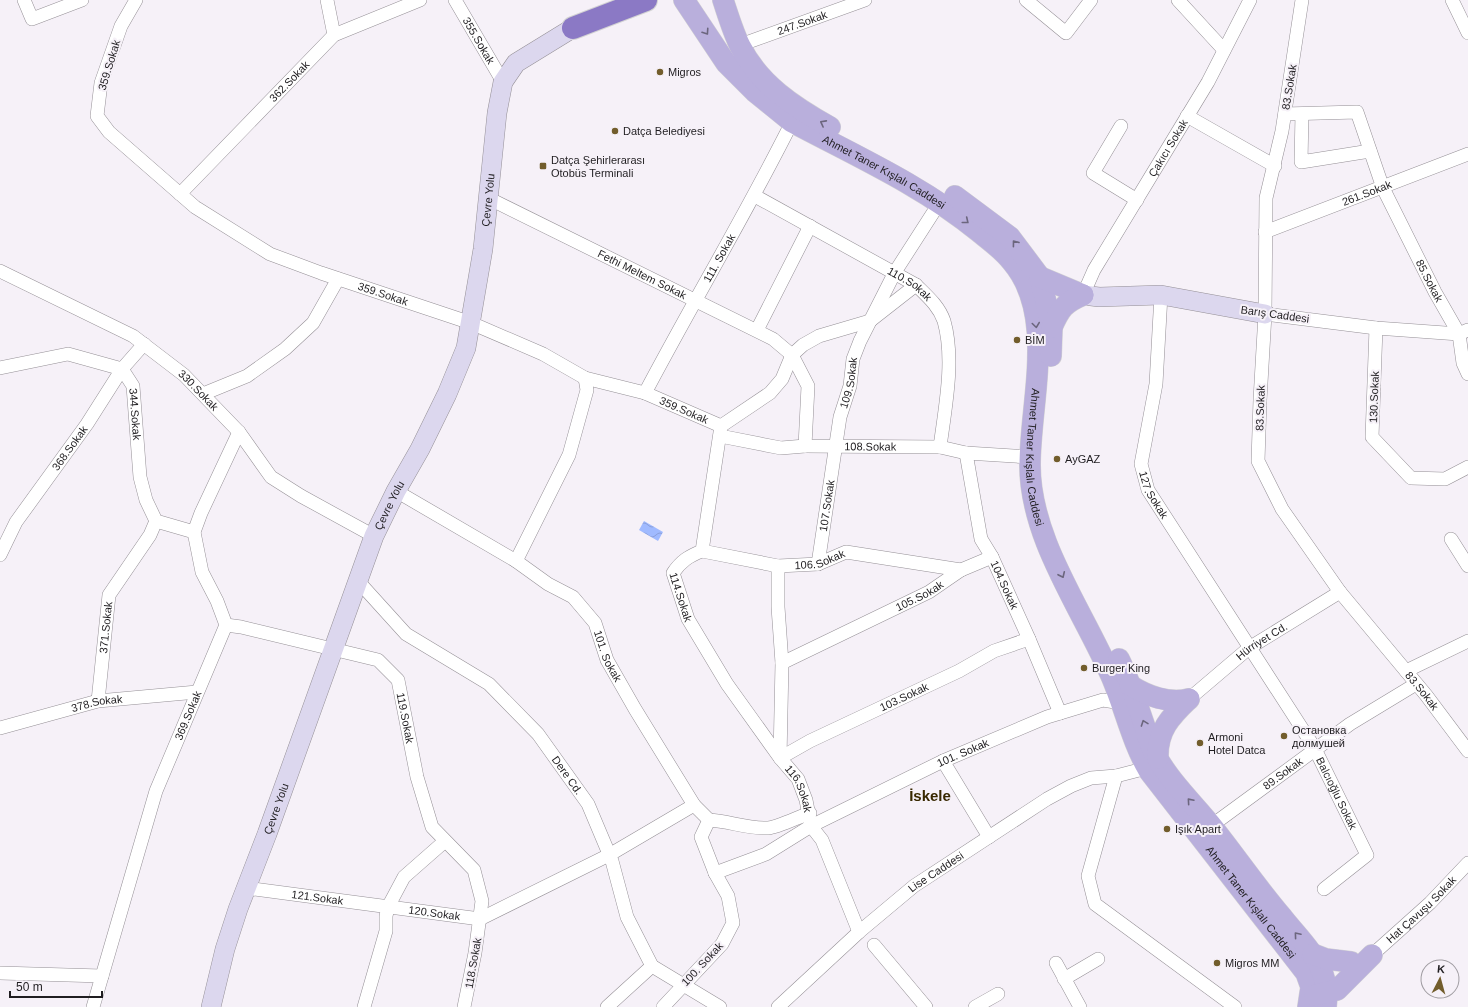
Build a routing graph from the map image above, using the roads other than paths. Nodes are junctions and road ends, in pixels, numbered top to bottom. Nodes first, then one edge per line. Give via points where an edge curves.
1 (24, 0) edge
2 (82, 0) edge
3 (136, 0) edge
4 (327, 0) edge
5 (420, 0) edge
6 (455, 0) edge
7 (610, 0) edge
8 (646, 0) edge
9 (684, 0) edge
10 (722, 0) edge
11 (864, 0) edge
12 (1026, 0) edge
13 (1091, 0) edge
14 (1178, 0) edge
15 (1250, 0) edge
16 (1302, 0) edge
17 (1452, 0) edge
18 (573, 28) junction
19 (1468, 33) edge
20 (334, 35) junction
21 (740, 45) junction
22 (1224, 50) junction
23 (503, 82) junction
24 (1285, 114) junction
25 (1302, 114) junction
26 (1187, 116) junction
27 (792, 122) junction
28 (1121, 126) dead end
29 (1370, 151) junction
30 (1468, 154) edge
31 (1275, 166) junction
32 (1383, 188) junction
33 (180, 194) junction
34 (755, 196) junction
35 (488, 198) junction
36 (1137, 200) junction
37 (940, 202) junction
38 (810, 226) junction
39 (1265, 232) junction
40 (0, 271) edge
41 (894, 272) junction
42 (1040, 277) junction
43 (338, 279) junction
44 (916, 285) junction
45 (1083, 294) junction
46 (1161, 295) junction
47 (695, 299) junction
48 (1265, 314) junction
49 (870, 321) junction
50 (471, 323) junction
51 (1052, 327) junction
52 (1376, 328) junction
53 (757, 330) junction
54 (1464, 332) edge
55 (144, 344) junction
56 (792, 356) junction
57 (0, 368) edge
58 (122, 369) junction
59 (1468, 374) edge
60 (585, 378) junction
61 (645, 393) junction
62 (203, 394) junction
63 (720, 431) junction
64 (239, 432) junction
65 (805, 446) junction
66 (836, 447) junction
67 (940, 447) junction
68 (966, 453) junction
69 (1030, 457) junction
70 (1468, 467) edge
71 (396, 492) junction
72 (156, 521) junction
73 (16, 522) junction
74 (194, 532) junction
75 (0, 533) edge
76 (374, 536) junction
77 (1451, 540) dead end
78 (702, 551) junction
79 (0, 555) edge
80 (992, 557) junction
81 (516, 561) junction
82 (818, 564) junction
83 (778, 566) junction
84 (1468, 566) edge
85 (961, 570) junction
86 (358, 581) junction
87 (1340, 592) junction
88 (226, 625) junction
89 (1029, 640) junction
90 (1468, 641) edge
91 (1249, 648) junction
92 (333, 650) junction
93 (782, 663) junction
94 (1406, 671) junction
95 (1416, 684) junction
96 (197, 692) junction
97 (1126, 694) junction
98 (1189, 699) junction
99 (98, 701) junction
100 (1060, 713) junction
101 (0, 728) edge
102 (1315, 749) junction
103 (1468, 751) edge
104 (780, 758) junction
105 (943, 761) junction
106 (1153, 763) junction
107 (1116, 776) junction
108 (694, 805) junction
109 (810, 819) junction
110 (709, 820) junction
111 (1211, 826) junction
112 (989, 837) junction
113 (445, 841) junction
114 (609, 855) junction
115 (1468, 862) edge
116 (715, 873) junction
117 (246, 888) junction
118 (1324, 889) dead end
119 (388, 907) junction
120 (480, 919) junction
121 (860, 932) junction
122 (874, 945) dead end
123 (1312, 954) junction
124 (1372, 955) junction
125 (1098, 959) dead end
126 (1351, 962) junction
127 (1056, 963) dead end
128 (652, 966) junction
129 (0, 973) edge
130 (102, 976) junction
131 (1064, 979) junction
132 (683, 984) junction
133 (998, 994) dead end
134 (1318, 995) edge
135 (93, 1007) edge
136 (211, 1007) edge
137 (364, 1007) edge
138 (464, 1007) edge
139 (607, 1007) edge
140 (662, 1007) edge
141 (720, 1007) edge
142 (778, 1007) edge
143 (926, 1007) edge
144 (975, 1007) edge
145 (1080, 1007) edge
146 (1235, 1007) edge

1 - 2 street via 32,18
3 - 33 street, 359.Sokak via 121,26 101,83 97,116 109,132
4 - 20 street
5 - 20 street, 362.Sokak
6 - 23 street, 355.Sokak
7 - 18 highway
8 - 18 highway
9 -> 27 main road, Ahmet Taner Kışlalı Caddesi via 726,63 755,92
10 - 21 main road, Ahmet Taner Kışlalı Caddesi
11 - 21 street, 247.Sokak
12 - 13 street via 1066,33
14 - 22 street
15 - 22 street, Çakıcı Sokak
16 - 24 street, 83.Sokak
17 - 19 street
18 - 23 street, Çevre Yolu via 516,63
20 - 33 street, 362.Sokak
42 -> 21 main road, Ahmet Taner Kışlalı Caddesi via 1010,237 972,207 938,184 805,113 782,98 751,65
22 - 26 street, Çakıcı Sokak
23 - 35 street, Çevre Yolu
24 - 25 street
24 - 31 street, 83.Sokak
25 - 29 street, 85.Sokak via 1357,112
25 - 29 street via 1301,162
26 - 31 street
26 - 36 street, Çakıcı Sokak
27 - 34 street, 111. Sokak
27 - 37 main road, Ahmet Taner Kışlalı Caddesi
28 - 36 street via 1092,173
29 - 32 street, 85.Sokak
30 - 32 street, 261.Sokak
31 - 39 street, 83.Sokak via 1266,198
32 - 39 street, 261.Sokak
32 - 54 street, 85.Sokak via 1435,292
33 - 43 street, 359.Sokak via 195,207 270,254
34 - 38 street, 110.Sokak
34 - 47 street, 111. Sokak
35 - 47 street, Fethi Meltem Sokak
35 - 50 street, Çevre Yolu
36 - 45 street, Çakıcı Sokak via 1094,270
37 - 41 street, 109.Sokak
37 -> 69 main road, Ahmet Taner Kışlalı Caddesi via 1013,262 1027,287 1034,310 1039,354
38 - 41 street, 110.Sokak
38 - 53 street
39 - 48 street, 83.Sokak
40 - 55 street, 330.Sokak via 133,336
41 - 44 street, 110.Sokak
41 - 49 street, 109.Sokak
42 - 45 main road
42 - 51 main road, Ahmet Taner Kışlalı Caddesi
43 - 50 street, 359.Sokak
43 - 62 street via 313,323 285,349 247,376
44 - 49 street, 109.Sokak
44 - 67 street, 110.Sokak via 934,302 944,321 949,375
45 - 46 street, Barış Caddesi via 1099,297
45 - 51 main road via 1059,310
46 - 48 street, Barış Caddesi
46 - 91 street, 127.Sokak via 1156,384 1141,464 1148,490
47 - 53 street, Fethi Meltem Sokak
47 - 61 street, 111. Sokak
48 - 52 street, Barış Caddesi
48 - 87 street, 83.Sokak via 1258,461 1282,509
49 - 56 street, 109.Sokak via 819,336 803,345
49 - 66 street, 109.Sokak via 853,359 850,386 840,417
50 - 60 street, 359.Sokak via 543,354
50 - 71 street, Çevre Yolu via 466,348 446,394
51 - 97 main road, Ahmet Taner Kışlalı Caddesi via 1044,471 1047,501 1055,530
52 - 54 street, Barış Caddesi
52 - 70 street, 130.Sokak via 1372,437 1411,478 1445,479
53 - 56 street, Fethi Meltem Sokak via 773,339
54 - 59 street, 85.Sokak via 1464,363
55 - 58 street, 368.Sokak
55 - 62 street, 330.Sokak via 184,375
56 - 63 street, 359.Sokak via 782,379 770,393
56 - 65 street via 808,386
57 - 58 street via 68,354
58 - 72 street, 344.Sokak via 133,386 140,477 146,500
58 - 73 street, 368.Sokak
60 - 61 street, 359.Sokak
60 - 81 street via 587,390 569,455
61 - 63 street, 359.Sokak
62 - 64 street, 330.Sokak
63 - 65 street, 108.Sokak via 781,448
63 - 78 street
64 - 74 street
64 - 76 street, 330.Sokak via 272,477
65 - 66 street, 108.Sokak
66 - 67 street, 108.Sokak
66 - 82 street, 107.Sokak
67 - 68 street, 108.Sokak
68 - 69 street, 108.Sokak
68 - 80 street, 104.Sokak via 981,539
69 -> 97 main road, Ahmet Taner Kışlalı Caddesi via 1031,485 1038,521 1113,679
71 - 76 street, Çevre Yolu
71 - 81 street, 101. Sokak
72 - 74 street
72 - 99 street, 371.Sokak via 150,535 109,595
73 - 75 street
73 - 79 street, 368.Sokak
74 - 88 street via 202,572
76 - 86 street, Çevre Yolu
77 - 84 street
78 - 83 street, 106.Sokak
78 - 104 street, 114.Sokak via 688,556 673,573 688,619 727,684
80 - 85 street, 105.Sokak
80 - 89 street, 104.Sokak
81 - 108 street, 101. Sokak via 548,584 573,597 595,623 608,660
82 - 83 street, 106.Sokak
82 - 85 street, 106.Sokak via 846,552
83 - 93 street, 116.Sokak
85 - 93 street, 105.Sokak via 929,592
86 - 92 street, Çevre Yolu
86 - 114 street, Dere Cd. via 406,634 489,684 538,734 588,804
87 - 91 street, Hürriyet Cd.
87 - 94 street, 83.Sokak
88 - 92 street, 119.Sokak
88 - 96 street, 369.Sokak
89 - 100 street, 104.Sokak
89 - 104 street, 103.Sokak via 994,651 959,671 810,741
90 - 94 street
91 - 98 street, Hürriyet Cd.
91 - 102 street, Balcıoğlu Sokak
92 - 113 street, 119.Sokak via 378,660 398,680 417,777 432,827
92 - 117 street, Çevre Yolu
93 - 104 street, 116.Sokak
94 - 95 street, 83.Sokak
95 - 102 street, 89.Sokak via 1350,724
95 - 103 street, 83.Sokak
96 - 99 street, 378.Sokak
96 - 130 street, 369.Sokak via 156,791
97 - 98 main road via 1143,693 1164,699
97 - 100 street, 101. Sokak
97 - 106 main road, Ahmet Taner Kışlalı Caddesi via 1154,752
98 - 106 main road via 1168,719 1162,729
99 - 101 street, 378.Sokak
100 - 105 street, 101. Sokak
102 - 111 street, 89.Sokak
102 - 118 street, Balcıoğlu Sokak via 1367,855
104 - 109 street, 116.Sokak via 798,779
105 - 109 street, 101. Sokak
105 - 112 street
106 - 107 street, Lise Caddesi
111 -> 106 main road, Ahmet Taner Kışlalı Caddesi via 1178,786
106 - 134 main road, Ahmet Taner Kışlalı Caddesi via 1258,914 1306,973
107 - 112 street, Lise Caddesi via 1091,778 1071,786
107 - 146 street via 1088,876 1095,904
108 - 110 street, 101. Sokak
108 - 114 street
109 - 110 street via 769,828
109 - 116 street via 766,854
109 - 121 street, 116.Sokak via 822,840
110 - 116 street via 701,837
123 -> 111 main road, Ahmet Taner Kışlalı Caddesi
112 - 121 street, Lise Caddesi via 914,886
113 - 119 street via 404,877
113 - 120 street, 119.Sokak via 474,870 482,901
114 - 120 street
114 - 128 street, Dere Cd. via 628,917
115 - 124 street, Hat Çavuşu Sokak via 1430,903
116 - 132 street, 100. Sokak via 728,896 733,923 722,944
117 - 119 street, 121.Sokak
117 - 136 street, Çevre Yolu via 225,949
119 - 120 street, 120.Sokak
119 - 137 street via 386,931
120 - 138 street, 118.Sokak
121 - 142 street, Lise Caddesi
122 - 143 street
123 - 126 main road via 1326,959
123 - 134 main road, Ahmet Taner Kışlalı Caddesi via 1323,971
124 - 126 main road
124 - 134 main road via 1337,990
125 - 131 street
126 - 134 main road
127 - 131 street
128 - 132 street
128 - 139 street
129 - 130 street
130 - 135 street, 369.Sokak
131 - 145 street
132 - 140 street, 100. Sokak
132 - 141 street
133 - 144 street

